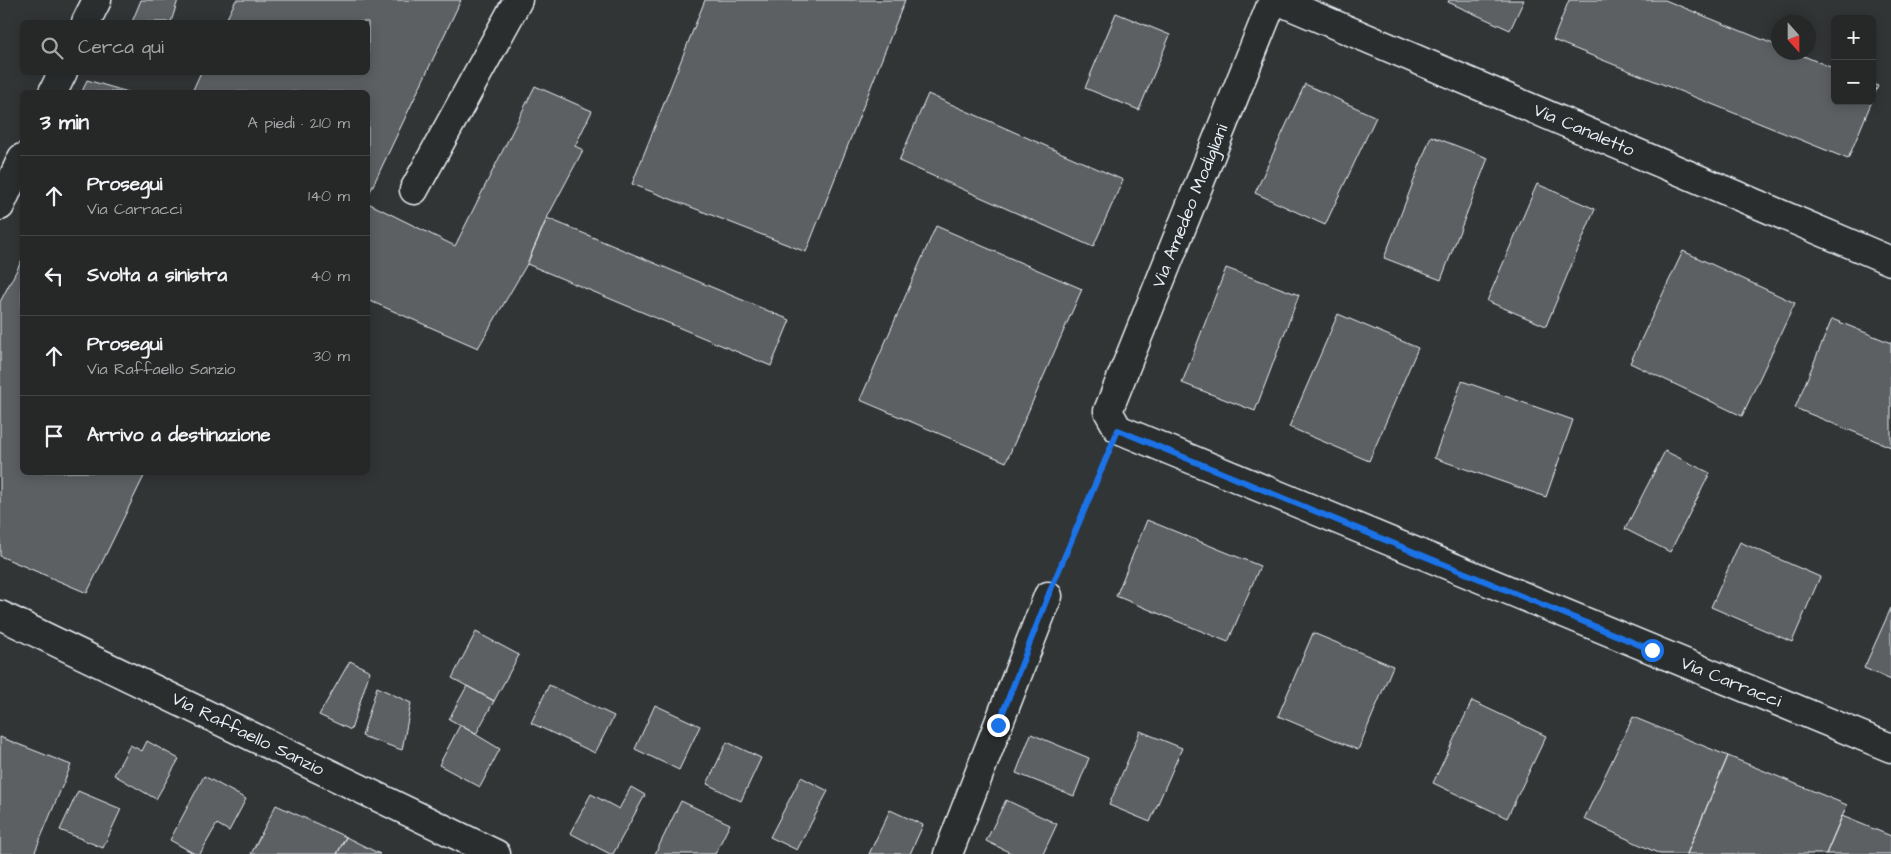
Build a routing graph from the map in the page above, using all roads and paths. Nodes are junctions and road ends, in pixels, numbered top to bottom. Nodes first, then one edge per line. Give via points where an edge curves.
1 (518, 0) edge
2 (1275, 0) edge
3 (62, 75) edge
4 (54, 90) edge
5 (20, 162) edge
6 (414, 190) dead end
7 (0, 206) edge
8 (1891, 260) edge
9 (1113, 420) junction
10 (1048, 596) joint
11 (0, 615) edge
12 (1891, 748) edge
13 (496, 854) edge
14 (948, 854) edge

1 - 6 street
2 - 8 street, Via Canaletto
2 - 9 street, Via Amedeo Modigliani
3 - 4 street
5 - 7 street
9 - 10 path
9 - 12 street, Via Carracci
10 - 14 street
11 - 13 street, Via Raffaello Sanzio

